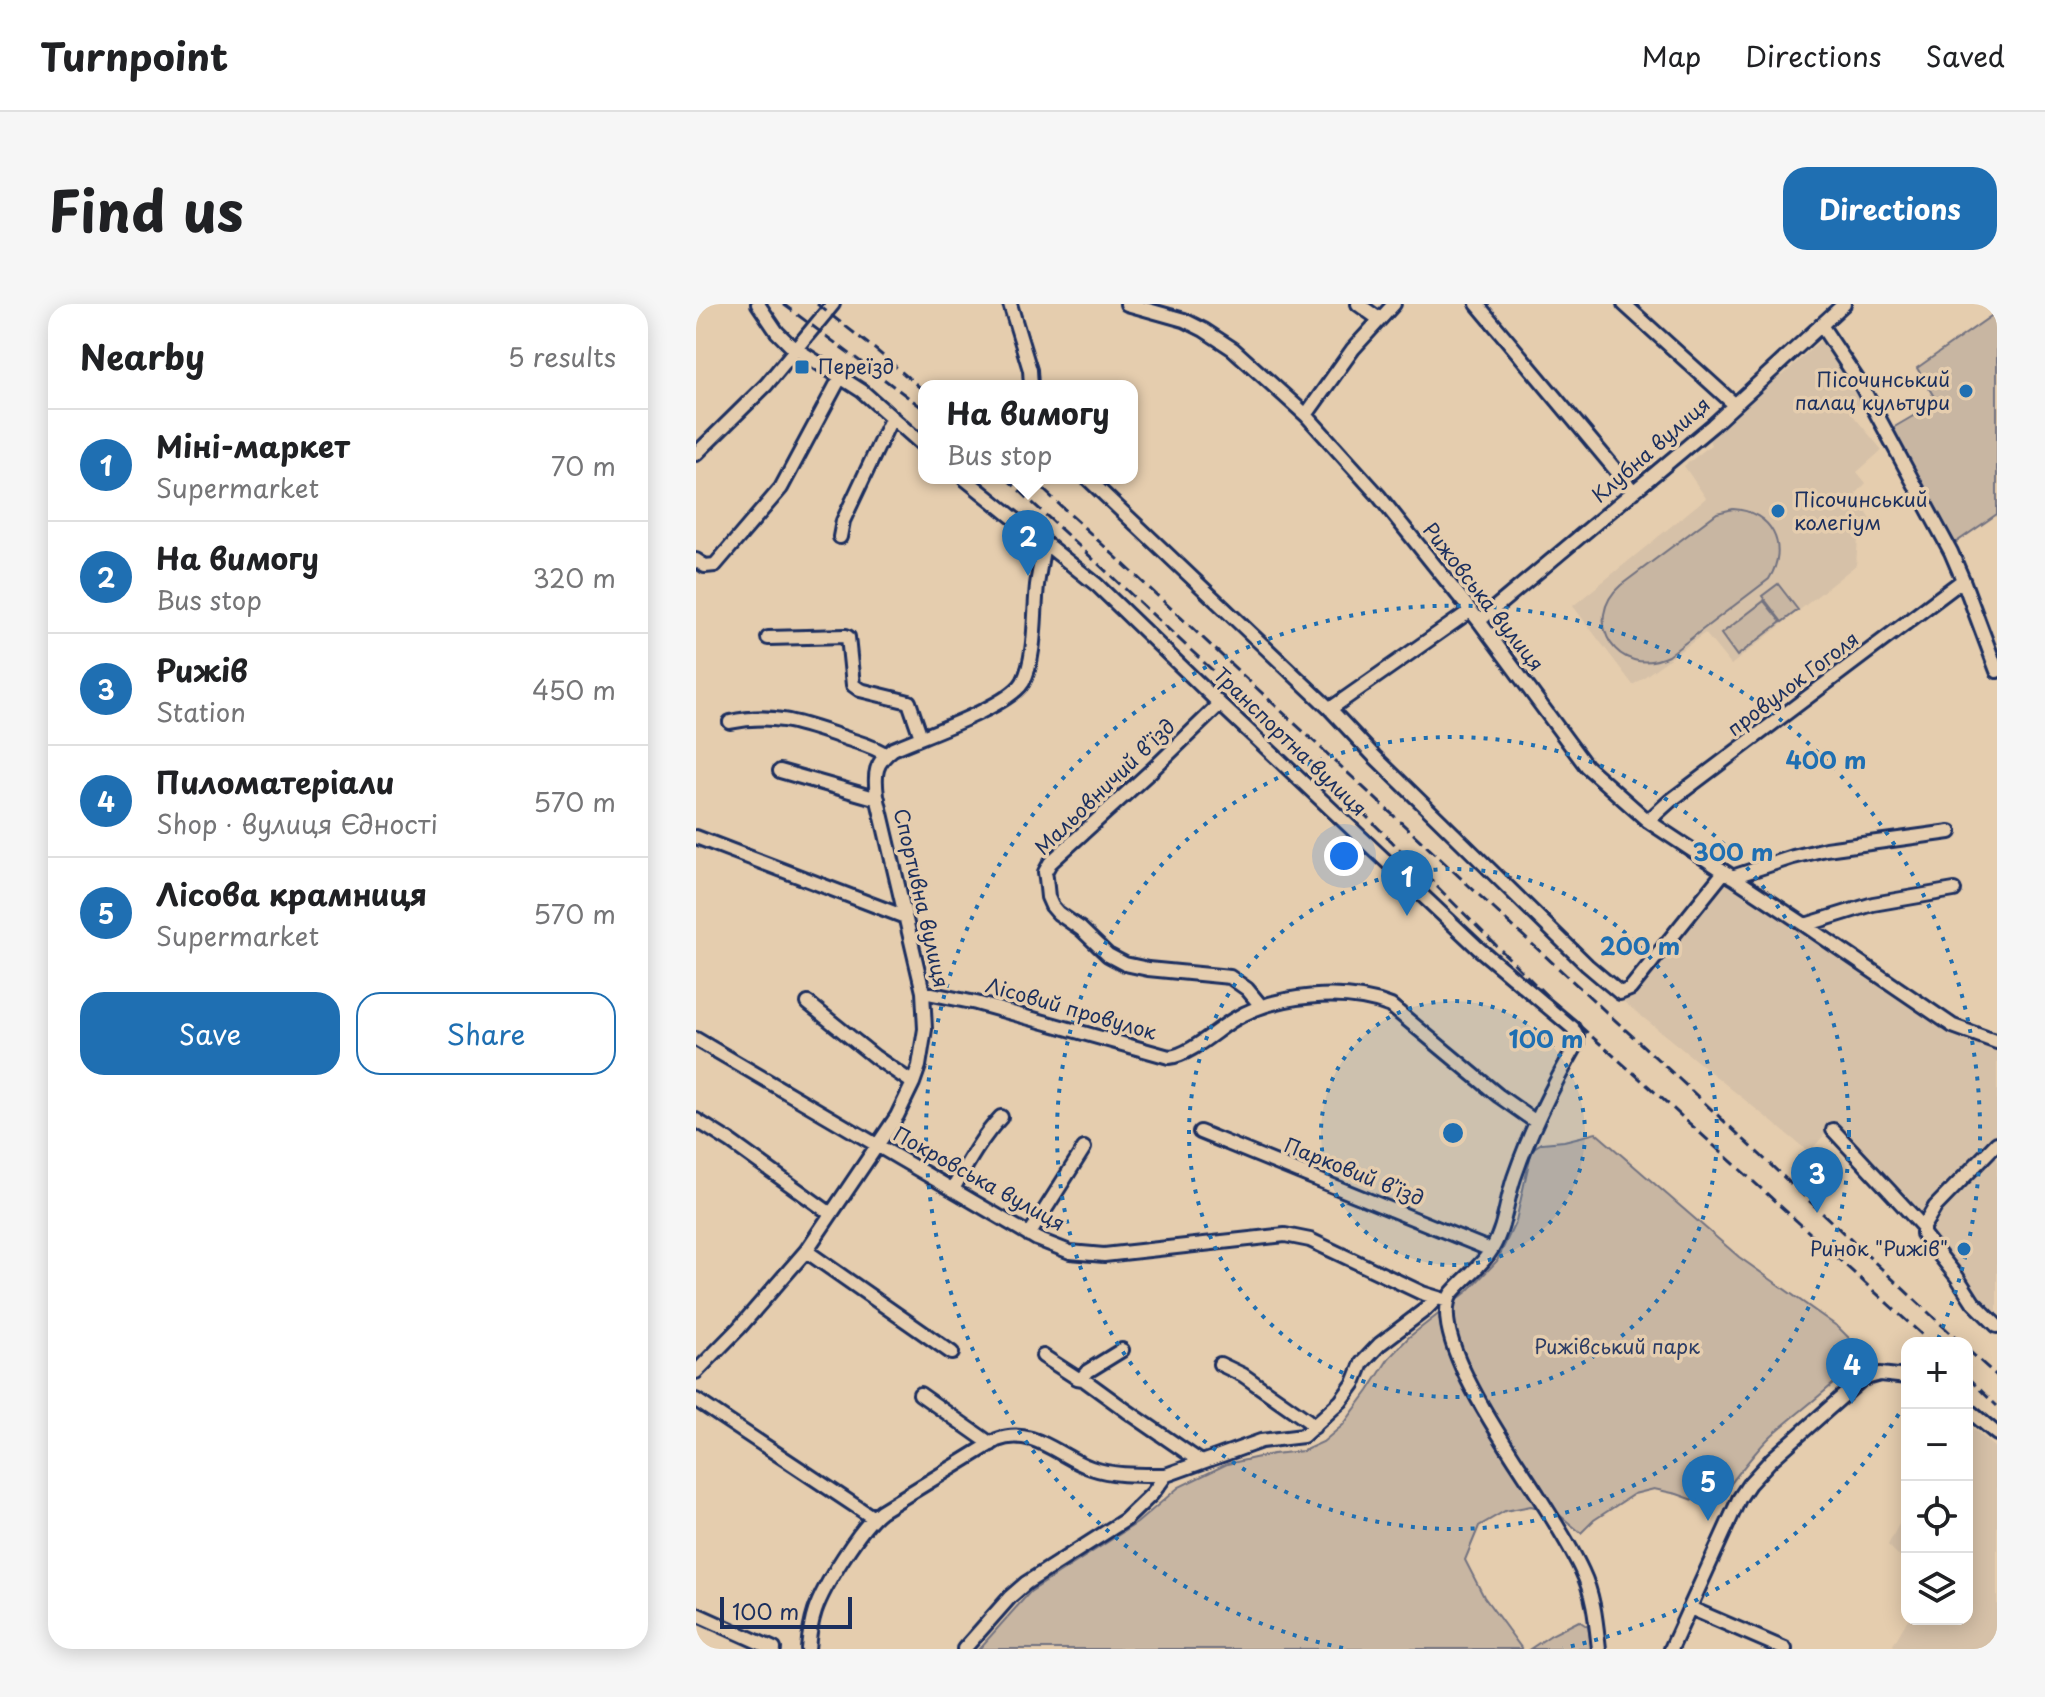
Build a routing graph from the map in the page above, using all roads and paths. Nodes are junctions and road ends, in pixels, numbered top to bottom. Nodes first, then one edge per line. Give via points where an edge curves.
1 (758, 304) edge
2 (833, 304) edge
3 (1010, 304) edge
4 (1127, 304) edge
5 (1358, 304) edge
6 (1394, 304) edge
7 (1477, 304) edge
8 (1624, 304) edge
9 (1844, 304) edge
10 (1379, 319) junction
11 (1821, 325) junction
12 (796, 350) junction
13 (841, 376) junction
14 (1031, 380) edge
15 (1734, 404) junction
16 (1306, 415) junction
17 (892, 417) junction
18 (918, 441) edge
19 (696, 454) edge
20 (972, 484) edge
21 (1093, 484) edge
22 (1634, 492) junction
23 (840, 537) dead end
24 (1044, 542) junction
25 (696, 560) edge
26 (1963, 580) junction
27 (1475, 616) junction
28 (768, 638) dead end
29 (1997, 671) edge
30 (1220, 704) junction
31 (1330, 709) junction
32 (730, 722) dead end
33 (921, 737) junction
34 (886, 755) junction
35 (780, 771) dead end
36 (878, 799) junction
37 (1648, 821) junction
38 (1950, 832) dead end
39 (696, 837) edge
40 (1728, 874) junction
41 (1954, 890) dead end
42 (905, 917) junction
43 (1805, 925) junction
44 (923, 992) junction
45 (808, 1003) dead end
46 (1261, 1006) junction
47 (696, 1039) edge
48 (1997, 1042) edge
49 (913, 1083) junction
50 (1001, 1117) dead end
51 (696, 1120) edge
52 (1536, 1122) junction
53 (1833, 1130) dead end
54 (1200, 1132) dead end
55 (1997, 1143) edge
56 (879, 1146) junction
57 (1084, 1148) dead end
58 (953, 1189) junction
59 (831, 1214) junction
60 (1923, 1227) junction
61 (1029, 1235) junction
62 (1491, 1250) junction
63 (806, 1251) junction
64 (1442, 1300) junction
65 (1997, 1326) edge
66 (1122, 1350) dead end
67 (952, 1353) dead end
68 (1043, 1356) dead end
69 (1220, 1364) dead end
70 (696, 1372) edge
71 (1901, 1376) edge
72 (1082, 1378) junction
73 (920, 1394) dead end
74 (696, 1400) edge
75 (1973, 1414) edge
76 (1314, 1427) junction
77 (1997, 1434) edge
78 (991, 1444) junction
79 (1201, 1462) junction
80 (1166, 1475) junction
81 (872, 1517) junction
82 (1690, 1608) junction
83 (696, 1614) edge
84 (774, 1649) edge
85 (808, 1649) edge
86 (964, 1649) edge
87 (1599, 1649) edge
88 (1671, 1649) edge
89 (1785, 1649) edge

1 - 12 street
2 - 12 street
3 - 14 street
4 - 16 street, Рижовська вулиця via 1204,330
5 - 10 street
6 - 10 street
7 - 22 street
8 - 15 street
9 - 11 street, Клубна вулиця
10 - 16 street
11 - 15 street, Клубна вулиця
11 - 26 street via 1861,385
12 - 13 street
12 - 19 street
13 - 17 street
13 - 25 street via 781,488 715,565
15 - 22 street, Клубна вулиця
16 - 27 street, Рижовська вулиця
17 - 18 street
17 - 23 street
20 - 24 street, Транспортна вулиця
21 - 31 street
22 - 27 street, Клубна вулиця
24 - 30 street, Транспортна вулиця via 1097,585
24 - 33 street via 1022,683 997,704
26 - 29 street
26 - 37 street, провулок Гоголя
27 - 31 street, Клубна вулиця
27 - 37 street, Рижовська вулиця via 1586,766
28 - 33 street via 848,637 853,685 909,702
30 - 46 street, Мальовничий в’їзд via 1050,863 1045,872 1048,897 1058,913 1118,961 1230,977
30 - 52 street, Транспортна вулиця via 1478,948 1573,1028 1577,1044
31 - 40 street via 1620,993 1630,989
32 - 34 street via 752,717 796,722
33 - 34 street
34 - 36 street, Спортивна вулиця via 876,769
35 - 36 street
36 - 42 street, Спортивна вулиця
37 - 40 street, Рижовська вулиця
38 - 40 street via 1826,849
39 - 42 street
40 - 43 street, Рижовська вулиця
41 - 43 street via 1873,904
42 - 44 street, Спортивна вулиця
43 - 48 street, Рижовська вулиця via 1953,1026
44 - 46 street, Лісовий провулок via 1169,1057
44 - 49 street, Спортивна вулиця via 923,1047
45 - 49 street
46 - 52 street, Лісовий провулок via 1327,996 1391,1006
47 - 56 street, Покровська вулиця
49 - 56 street, Спортивна вулиця
50 - 58 street
51 - 59 street
52 - 62 street
53 - 60 street
54 - 62 street, Парковий в’їзд
55 - 60 street via 1935,1207
56 - 58 street, Покровська вулиця
56 - 59 street, Спортивна вулиця
57 - 61 street
58 - 61 street, Покровська вулиця
59 - 63 street, Спортивна вулиця
60 - 65 street via 1973,1302
61 - 64 street, Покровська вулиця via 1070,1252 1104,1255 1285,1235 1310,1240
62 - 64 street
63 - 67 street
63 - 70 street, Спортивна вулиця
64 - 76 street via 1380,1344 1362,1363 1341,1401
64 - 87 street via 1475,1395 1586,1579
66 - 72 street
68 - 72 street
69 - 76 street
71 - 82 street via 1886,1373 1855,1384 1756,1476 1739,1499
72 - 79 street
73 - 78 street
74 - 81 street
75 - 77 street
76 - 79 street via 1303,1436 1261,1441
78 - 80 street via 1026,1436 1093,1469
78 - 81 street
79 - 80 street
80 - 86 street via 1125,1520 1026,1583
81 - 85 street via 821,1595
82 - 88 street
82 - 89 street
83 - 84 street

